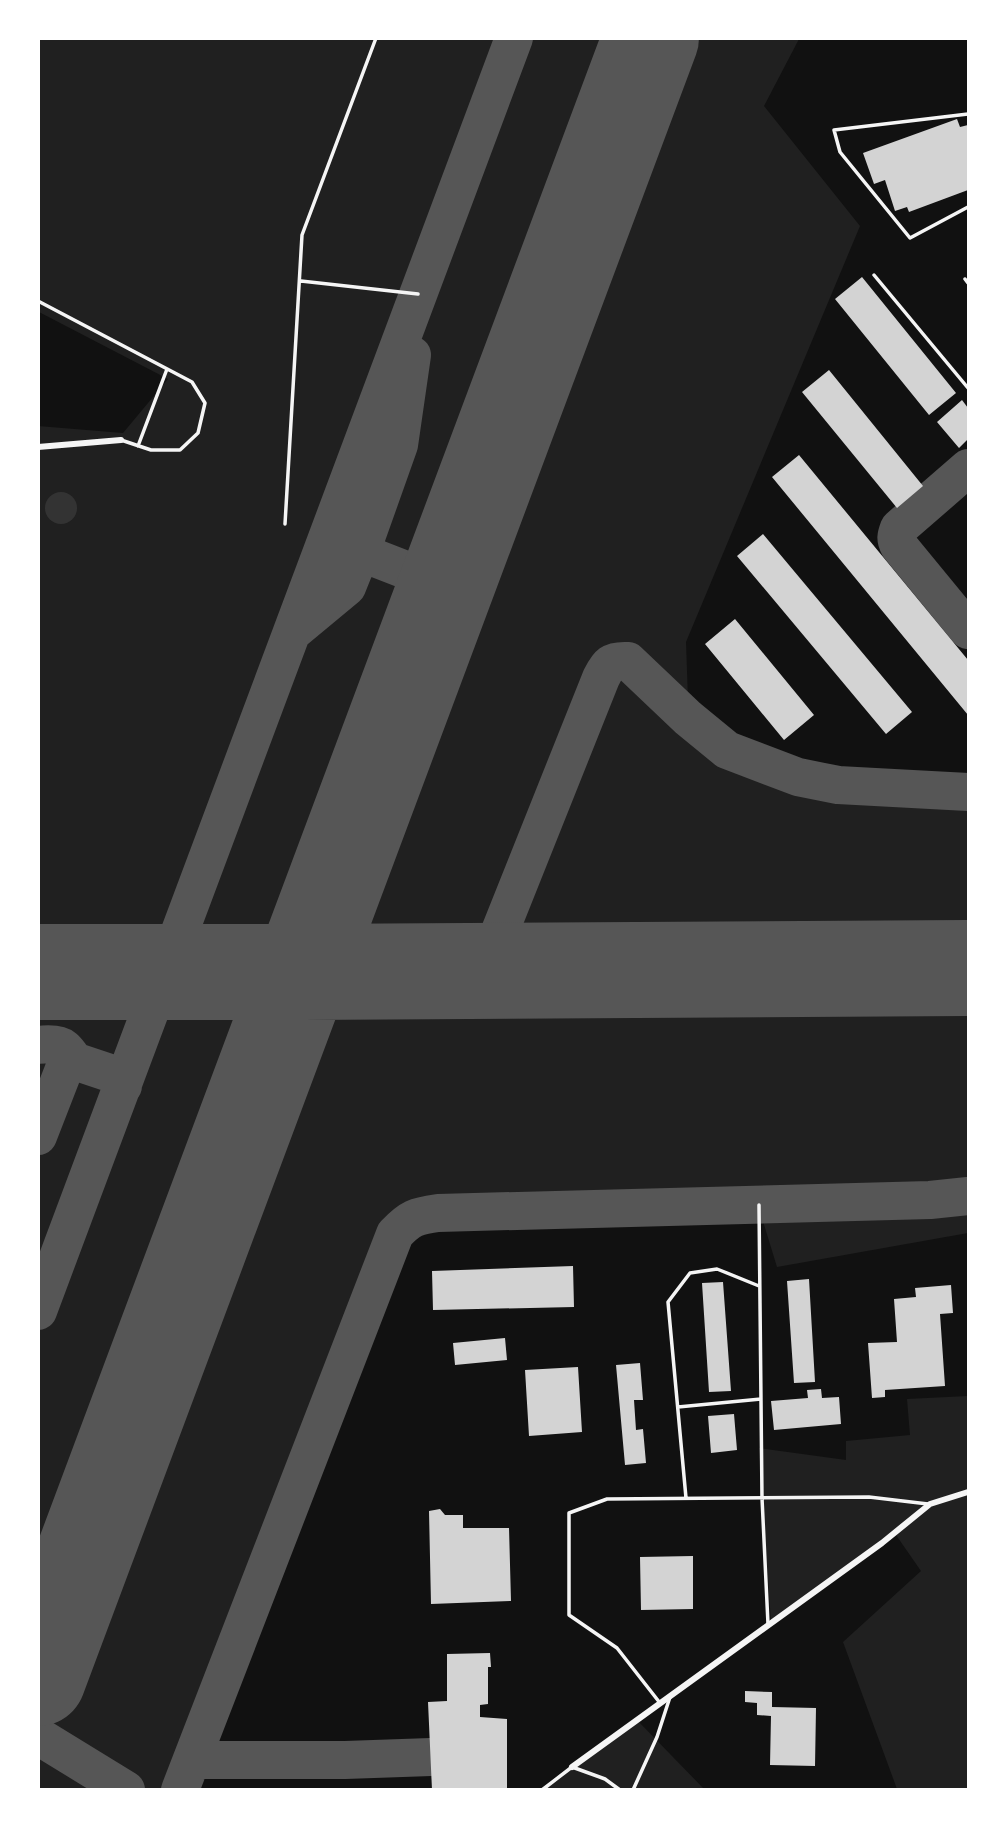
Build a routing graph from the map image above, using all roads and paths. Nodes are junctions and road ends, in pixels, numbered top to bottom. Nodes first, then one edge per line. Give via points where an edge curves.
1 (376, 38) edge
2 (968, 114) edge
3 (968, 207) edge
4 (874, 275) dead end
5 (300, 281) junction
6 (418, 295) dead end
7 (38, 302) edge
8 (167, 369) junction
9 (968, 388) edge
10 (121, 440) joint
11 (138, 446) junction
12 (38, 447) edge
13 (285, 524) dead end
14 (758, 1205) dead end
15 (760, 1286) junction
16 (761, 1399) junction
17 (678, 1407) junction
18 (968, 1492) edge
19 (686, 1498) junction
20 (762, 1498) junction
21 (930, 1504) junction
22 (768, 1625) junction
23 (671, 1695) junction
24 (660, 1703) junction
25 (572, 1767) junction
26 (541, 1790) edge
27 (620, 1790) edge
28 (633, 1790) edge

1 - 5 lane via 302,235
2 - 3 lane via 834,130 840,152 910,239
4 - 9 lane
5 - 6 lane
5 - 13 lane
7 - 8 lane
8 - 11 lane
8 - 11 lane via 192,382 205,403 198,433 180,450
10 - 11 lane
10 - 12 street
14 - 15 lane
15 - 16 lane
15 - 17 lane via 718,1269 690,1273 668,1302
16 - 17 lane
16 - 20 lane
17 - 19 lane
18 - 21 street
19 - 20 lane
19 - 24 lane via 607,1499 569,1513 569,1615 617,1648
20 - 21 lane via 869,1497
20 - 22 lane
21 - 22 street
22 - 23 street
23 - 24 street
23 - 28 lane
24 - 25 street
25 - 26 lane
25 - 27 lane

